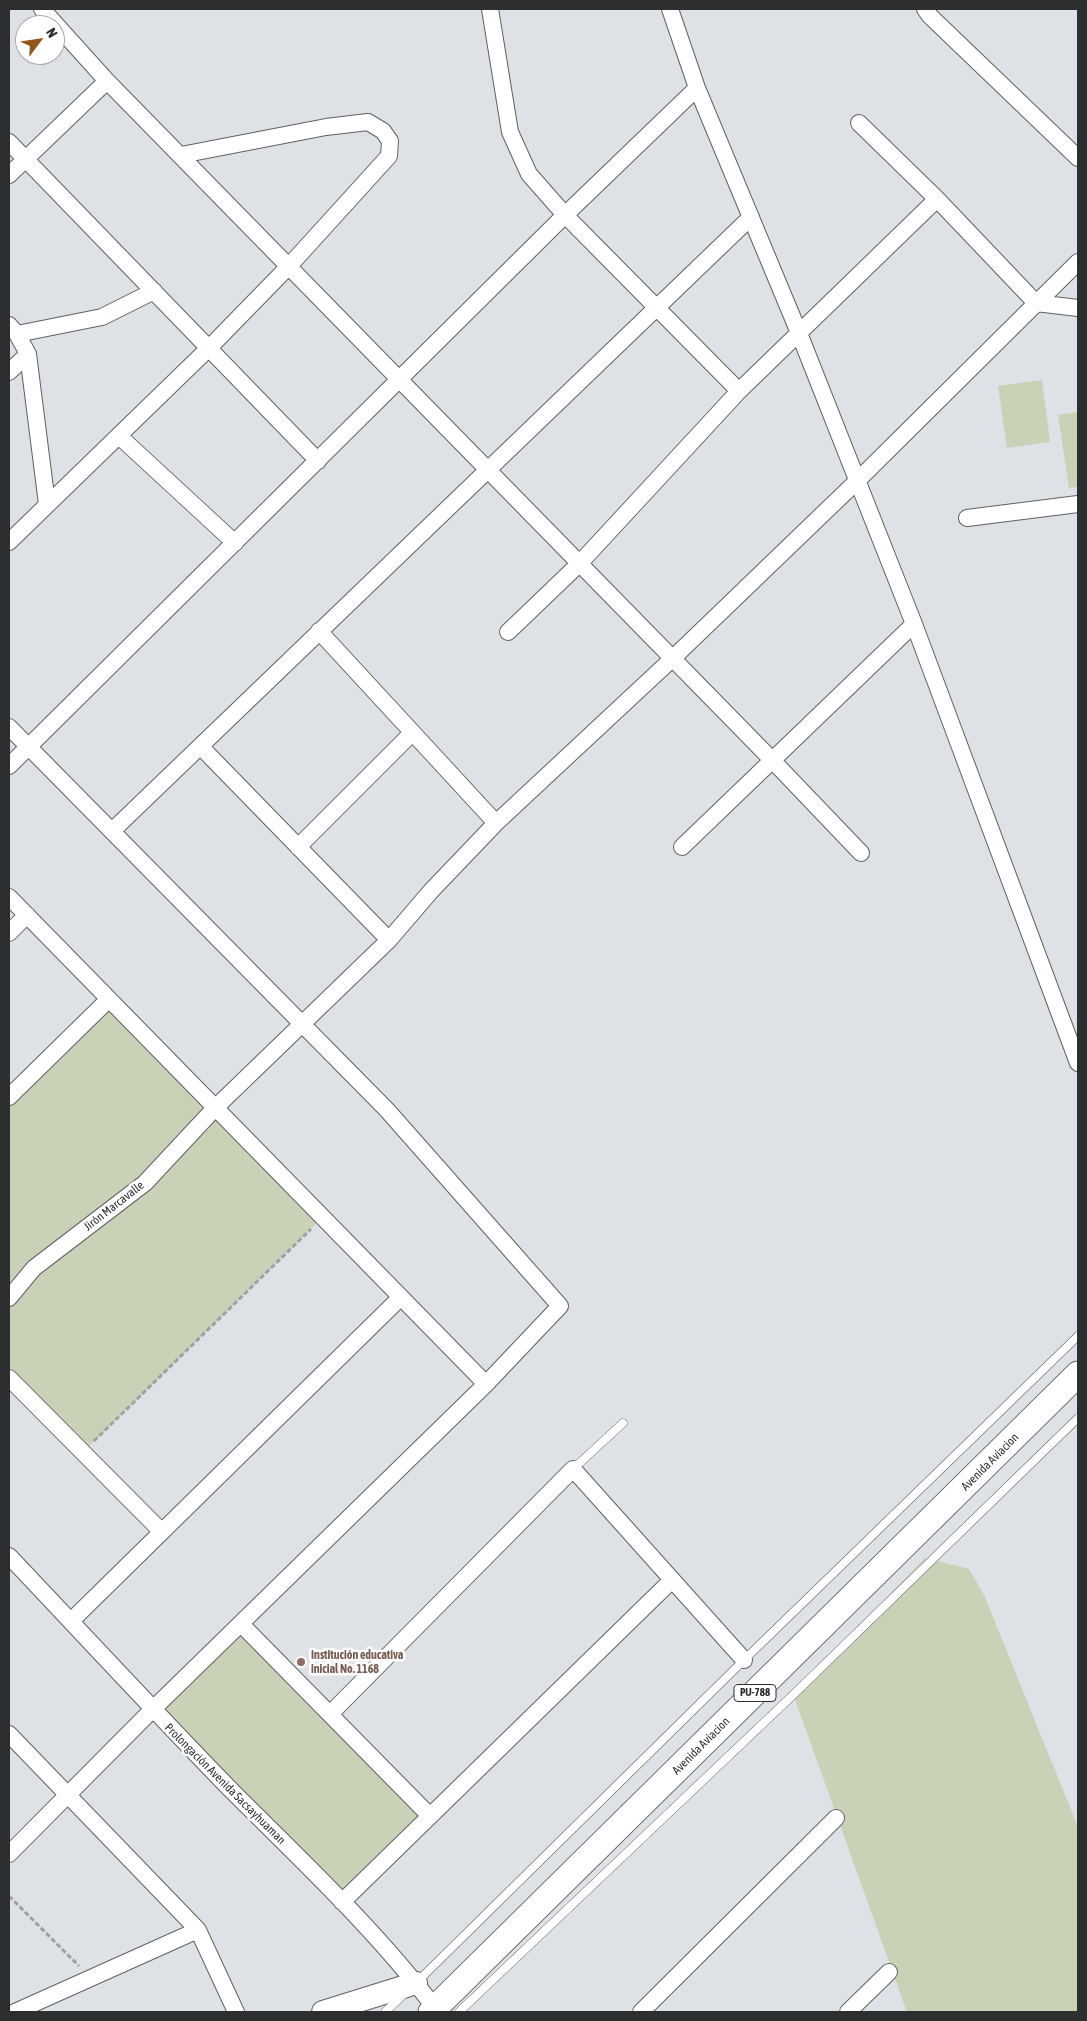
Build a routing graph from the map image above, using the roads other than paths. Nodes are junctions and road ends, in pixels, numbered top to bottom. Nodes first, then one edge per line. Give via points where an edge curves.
1 (42, 9) edge
2 (490, 9) edge
3 (670, 9) edge
4 (925, 9) edge
5 (107, 81) junction
6 (697, 88) junction
7 (859, 123) dead end
8 (9, 142) edge
9 (181, 155) junction
10 (24, 158) junction
11 (1078, 158) edge
12 (9, 175) edge
13 (937, 199) junction
14 (565, 215) junction
15 (751, 217) junction
16 (1078, 262) edge
17 (290, 266) junction
18 (154, 291) junction
19 (1036, 303) junction
20 (656, 307) junction
21 (1076, 312) edge
22 (13, 329) edge
23 (799, 333) junction
24 (209, 348) junction
25 (28, 354) junction
26 (9, 372) edge
27 (400, 380) junction
28 (739, 391) junction
29 (119, 436) junction
30 (318, 461) junction
31 (488, 469) junction
32 (856, 482) junction
33 (47, 504) junction
34 (1078, 504) edge
35 (967, 518) dead end
36 (9, 542) edge
37 (235, 543) junction
38 (579, 564) junction
39 (914, 624) junction
40 (318, 631) junction
41 (508, 632) dead end
42 (672, 659) junction
43 (9, 727) edge
44 (412, 733) junction
45 (28, 747) junction
46 (201, 747) junction
47 (773, 761) junction
48 (9, 766) edge
49 (496, 823) junction
50 (112, 831) junction
51 (298, 847) junction
52 (682, 847) dead end
53 (861, 853) dead end
54 (9, 897) edge
55 (27, 915) junction
56 (9, 933) edge
57 (389, 940) junction
58 (109, 999) junction
59 (304, 1024) junction
60 (1078, 1063) edge
61 (9, 1097) edge
62 (215, 1108) junction
63 (401, 1297) junction
64 (9, 1298) edge
65 (1078, 1336) edge
66 (1078, 1374) edge
67 (9, 1378) edge
68 (486, 1384) junction
69 (1078, 1418) edge
70 (623, 1423) dead end
71 (573, 1470) junction
72 (162, 1532) junction
73 (9, 1556) edge
74 (672, 1581) junction
75 (71, 1621) junction
76 (241, 1624) junction
77 (744, 1660) junction
78 (152, 1710) junction
79 (330, 1714) junction
80 (9, 1734) edge
81 (68, 1796) junction
82 (429, 1815) junction
83 (836, 1818) dead end
84 (9, 1854) edge
85 (342, 1902) junction
86 (198, 1930) junction
87 (889, 1972) dead end
88 (416, 1983) junction
89 (441, 2011) edge
90 (15, 2012) edge
91 (236, 2012) edge
92 (323, 2012) edge
93 (385, 2012) edge
94 (641, 2012) edge
95 (848, 2012) edge

1 - 5 street
2 - 14 street via 510,132 529,174
3 - 6 street
4 - 11 street
5 - 9 street
5 - 10 street
6 - 14 street
6 - 15 street
7 - 13 street
8 - 10 street
9 - 17 street
9 - 17 street via 368,122 383,131 390,141 389,156
10 - 12 street
10 - 18 street
13 - 19 street
13 - 23 street
14 - 20 street
14 - 27 street
15 - 20 street
15 - 23 street
16 - 19 street, Jirón Marcavalle
17 - 24 street
17 - 27 street
18 - 22 street via 102,317
18 - 24 street
19 - 21 street
19 - 32 street, Jirón Marcavalle
20 - 28 street
20 - 31 street
22 - 25 street
23 - 28 street
23 - 32 street
24 - 29 street
24 - 30 street
25 - 26 street
25 - 33 street
27 - 30 street
27 - 31 street
28 - 38 street
29 - 33 street
29 - 37 street
30 - 37 street
31 - 38 street
31 - 40 street
32 - 39 street
32 - 42 street, Jirón Marcavalle
33 - 36 street
34 - 35 street
37 - 45 street
38 - 41 street
38 - 42 street
39 - 47 street
39 - 60 street
40 - 44 street
40 - 46 street
42 - 47 street
42 - 49 street, Jirón Marcavalle
43 - 45 street
44 - 49 street
44 - 51 street
45 - 48 street
45 - 50 street
46 - 50 street
46 - 51 street
47 - 52 street
47 - 53 street
49 - 57 street, Jirón Marcavalle
50 - 59 street
51 - 57 street
54 - 55 street
55 - 56 street
55 - 58 street
57 - 59 street, Jirón Marcavalle
58 - 61 street
58 - 62 street
59 - 62 street, Jirón Marcavalle
59 - 68 street via 387,1110 560,1306
62 - 63 street
62 - 64 street, Jirón Marcavalle via 145,1183 34,1268
63 - 68 street
63 - 72 street
65 - 77 lane
66 - 89 main road, Avenida Aviacion / PU-788
67 - 72 street
68 - 76 street
69 - 89 lane via 792,1696
70 - 71 lane
71 - 74 street
71 - 79 street
72 - 75 street
73 - 75 street, Prolongación Avenida Sacsayhuaman
74 - 77 street
74 - 82 street
75 - 78 street, Prolongación Avenida Sacsayhuaman
76 - 78 street
76 - 79 street
77 - 88 lane
78 - 81 street
78 - 85 street, Prolongación Avenida Sacsayhuaman
79 - 82 street
80 - 81 street
81 - 84 street
81 - 86 street
82 - 85 street
83 - 94 street
85 - 88 street, Prolongación Avenida Sacsayhuaman
86 - 90 street
86 - 91 street
87 - 95 street
88 - 89 street, Prolongación Avenida Sacsayhuaman
88 - 92 main road
88 - 93 lane

